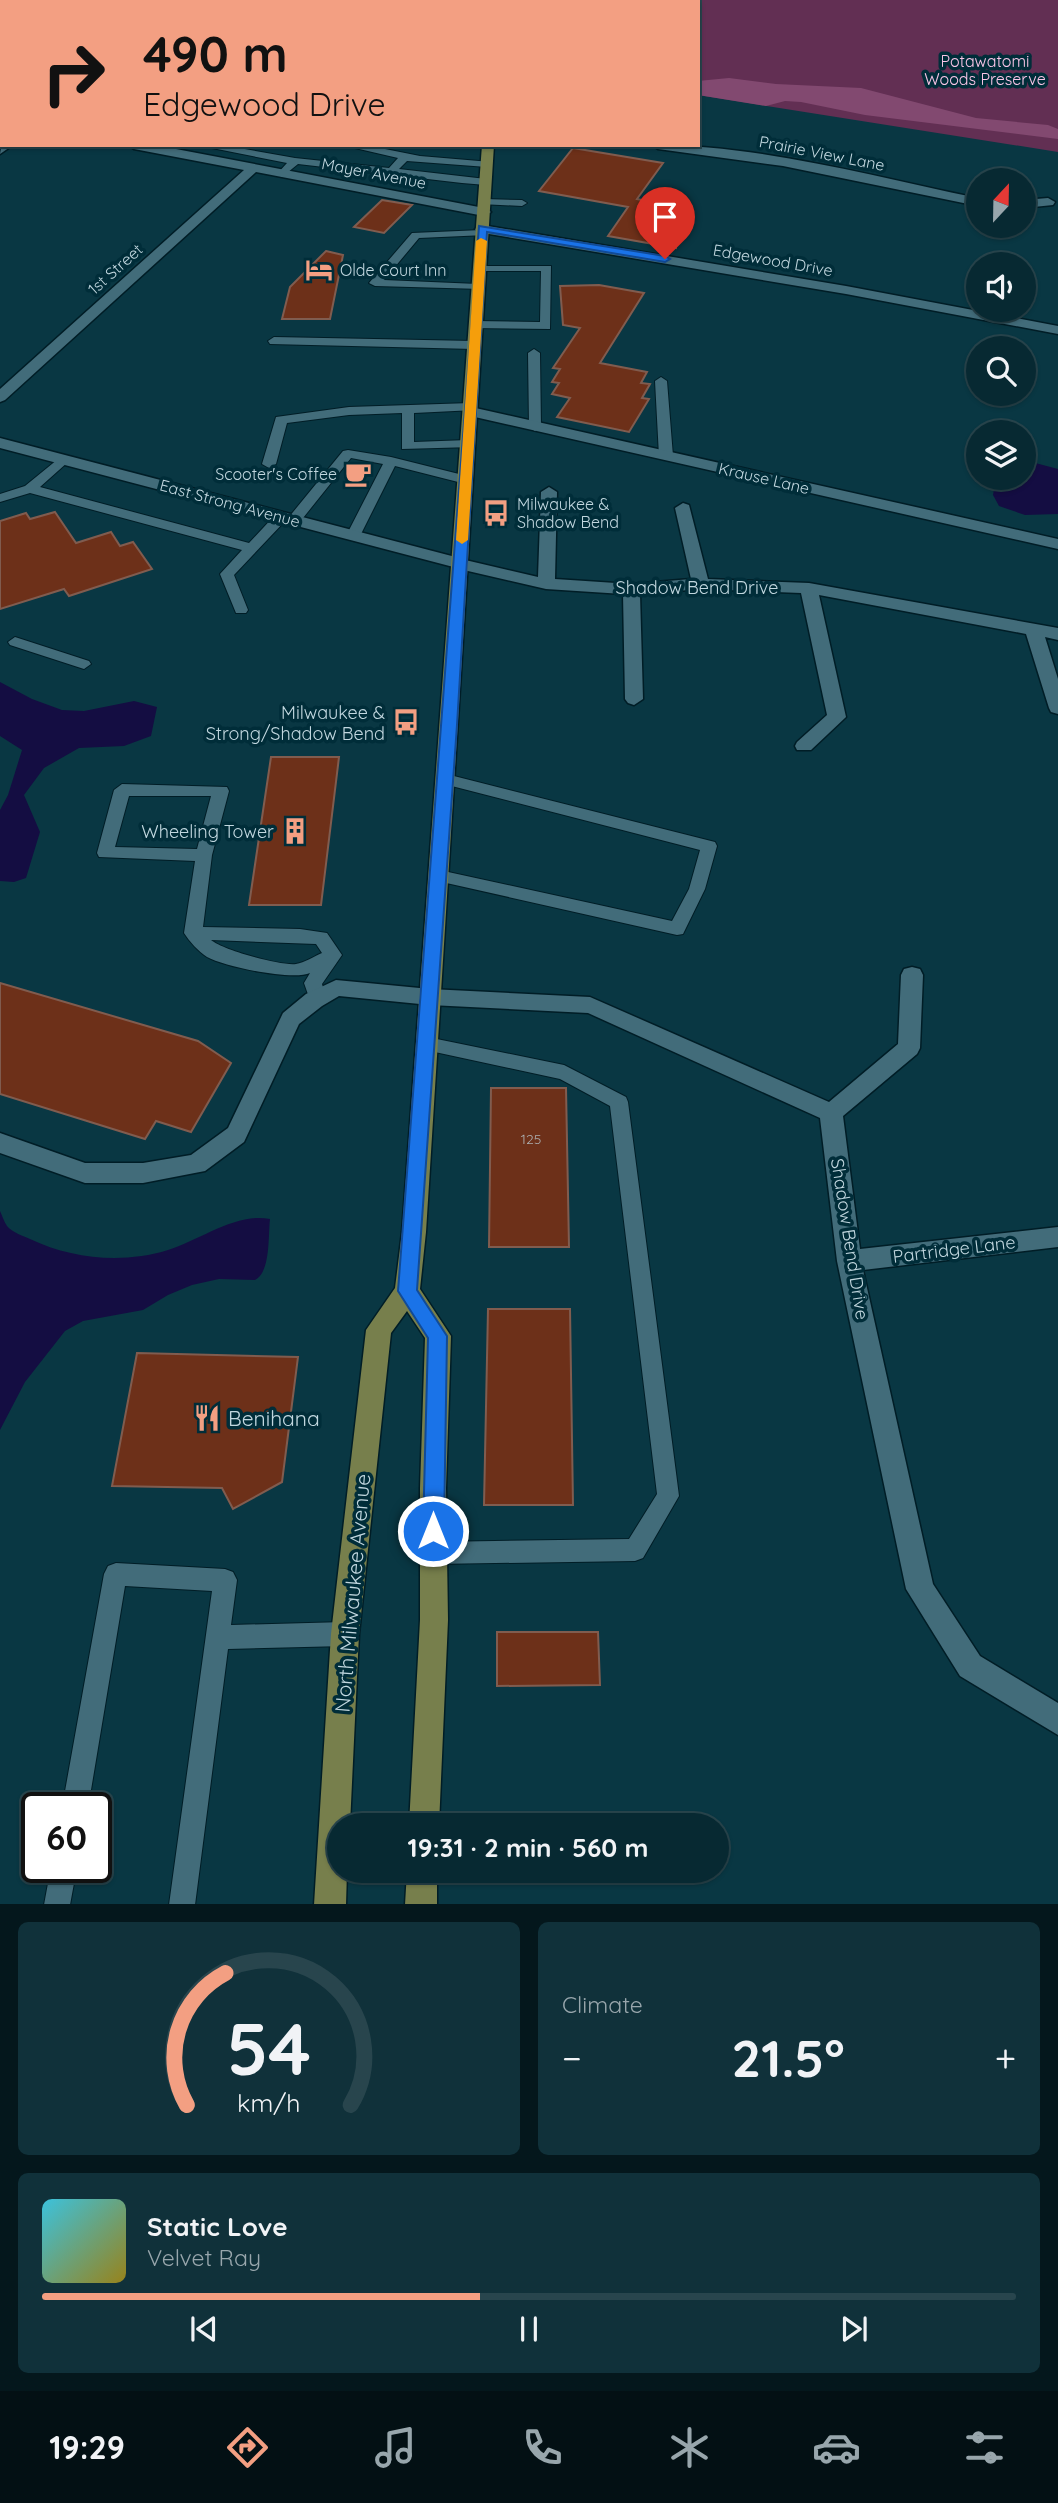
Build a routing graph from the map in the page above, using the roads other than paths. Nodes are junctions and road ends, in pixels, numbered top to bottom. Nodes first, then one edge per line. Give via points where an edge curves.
1 (144, 147) edge
2 (213, 147) edge
3 (231, 147) edge
4 (358, 147) edge
5 (488, 147) edge
6 (673, 147) edge
7 (424, 159) junction
8 (295, 162) junction
9 (487, 164) junction
10 (253, 168) junction
11 (390, 173) junction
12 (282, 174) junction
13 (486, 182) junction
14 (966, 200) edge
15 (1048, 202) dead end
16 (522, 203) dead end
17 (1036, 203) edge
18 (484, 207) junction
19 (482, 231) junction
20 (480, 268) junction
21 (478, 287) junction
22 (475, 325) junction
23 (1058, 330) edge
24 (274, 341) dead end
25 (474, 345) junction
26 (534, 353) dead end
27 (661, 381) dead end
28 (0, 397) edge
29 (408, 409) junction
30 (471, 410) junction
31 (535, 427) junction
32 (0, 443) edge
33 (468, 444) junction
34 (666, 456) junction
35 (63, 459) junction
36 (391, 461) junction
37 (269, 464) dead end
38 (466, 480) junction
39 (30, 489) junction
40 (549, 492) dead end
41 (0, 498) edge
42 (683, 508) dead end
43 (288, 519) junction
44 (353, 536) junction
45 (1058, 544) edge
46 (252, 548) junction
47 (461, 564) junction
48 (546, 584) junction
49 (701, 584) junction
50 (809, 588) junction
51 (631, 589) junction
52 (241, 610) dead end
53 (1033, 628) junction
54 (1058, 634) edge
55 (15, 642) dead end
56 (84, 664) dead end
57 (634, 699) dead end
58 (1058, 708) edge
59 (804, 746) dead end
60 (446, 779) junction
61 (204, 855) junction
62 (439, 876) junction
63 (193, 933) junction
64 (332, 955) junction
65 (912, 975) dead end
66 (430, 997) junction
67 (317, 998) junction
68 (427, 1044) junction
69 (831, 1113) junction
70 (0, 1143) edge
71 (1058, 1237) edge
72 (849, 1261) junction
73 (407, 1291) junction
74 (434, 1553) junction
75 (345, 1634) junction
76 (219, 1637) junction
77 (1058, 1720) edge
78 (78, 1792) edge
79 (425, 1813) edge
80 (61, 1883) edge
81 (422, 1883) edge
82 (57, 1904) edge
83 (182, 1904) edge
84 (330, 1904) edge
85 (421, 1904) edge

1 - 10 street, Mayer Avenue
2 - 8 lane
3 - 8 lane
4 - 7 lane
5 - 9 main road
6 - 14 street, Prairie View Lane via 783,162
7 - 9 lane
7 - 11 lane via 404,158
8 - 11 lane
8 - 12 lane
9 - 13 main road
10 - 12 street, Mayer Avenue
10 - 28 street, 1st Street
11 - 13 lane
12 - 18 street, Mayer Avenue
13 - 18 main road
15 - 17 street
16 - 18 lane
18 - 19 main road
19 - 20 main road
19 - 21 lane via 416,235 375,283
19 - 23 street, Edgewood Drive
20 - 21 main road
20 - 22 lane via 547,268 546,326
21 - 22 main road
22 - 25 main road
24 - 25 lane
25 - 30 main road
26 - 31 lane
27 - 34 lane
29 - 30 lane
29 - 33 lane via 407,446
29 - 37 lane via 281,420
30 - 31 street, Krause Lane
30 - 33 main road
31 - 34 street, Krause Lane
32 - 35 street, East Strong Avenue
33 - 38 main road
34 - 45 street, Krause Lane
35 - 39 lane
35 - 43 street, East Strong Avenue
36 - 38 lane
36 - 43 lane via 348,454
36 - 44 lane
38 - 47 main road
39 - 41 lane
39 - 46 lane
40 - 48 street
42 - 49 street
43 - 44 street, East Strong Avenue
43 - 46 lane
44 - 47 street, East Strong Avenue
46 - 52 lane via 227,574
47 - 48 street, Shadow Bend Drive
47 - 60 main road
48 - 51 street, Shadow Bend Drive
49 - 50 street, Shadow Bend Drive
49 - 51 street, Shadow Bend Drive
50 - 53 street, Shadow Bend Drive
50 - 59 street via 837,717
51 - 57 street
53 - 54 street, Shadow Bend Drive
53 - 58 street
55 - 56 lane
60 - 62 main road
60 - 62 lane via 709,846 677,929
61 - 61 lane via 105,853 122,790 221,791
61 - 63 lane
62 - 66 main road
63 - 64 lane via 300,935 321,939
63 - 64 lane via 213,952 298,971
64 - 67 lane via 313,983
65 - 69 street via 909,1048
66 - 67 street via 336,988
66 - 68 main road
66 - 69 street via 590,1005
67 - 70 street via 291,1019 236,1135 197,1164 143,1173 85,1173
68 - 73 main road
68 - 74 lane via 564,1072 619,1102 668,1496 635,1549
69 - 72 street, Shadow Bend Drive
71 - 72 street, Partridge Lane
72 - 77 street, Shadow Bend Drive via 920,1589 970,1666
73 - 74 main road via 438,1336
73 - 75 main road, North Milwaukee Avenue via 379,1330
74 - 79 main road
75 - 76 lane
75 - 84 main road, North Milwaukee Avenue
76 - 78 lane via 225,1580 116,1574
76 - 83 lane
80 - 82 lane
81 - 85 main road

